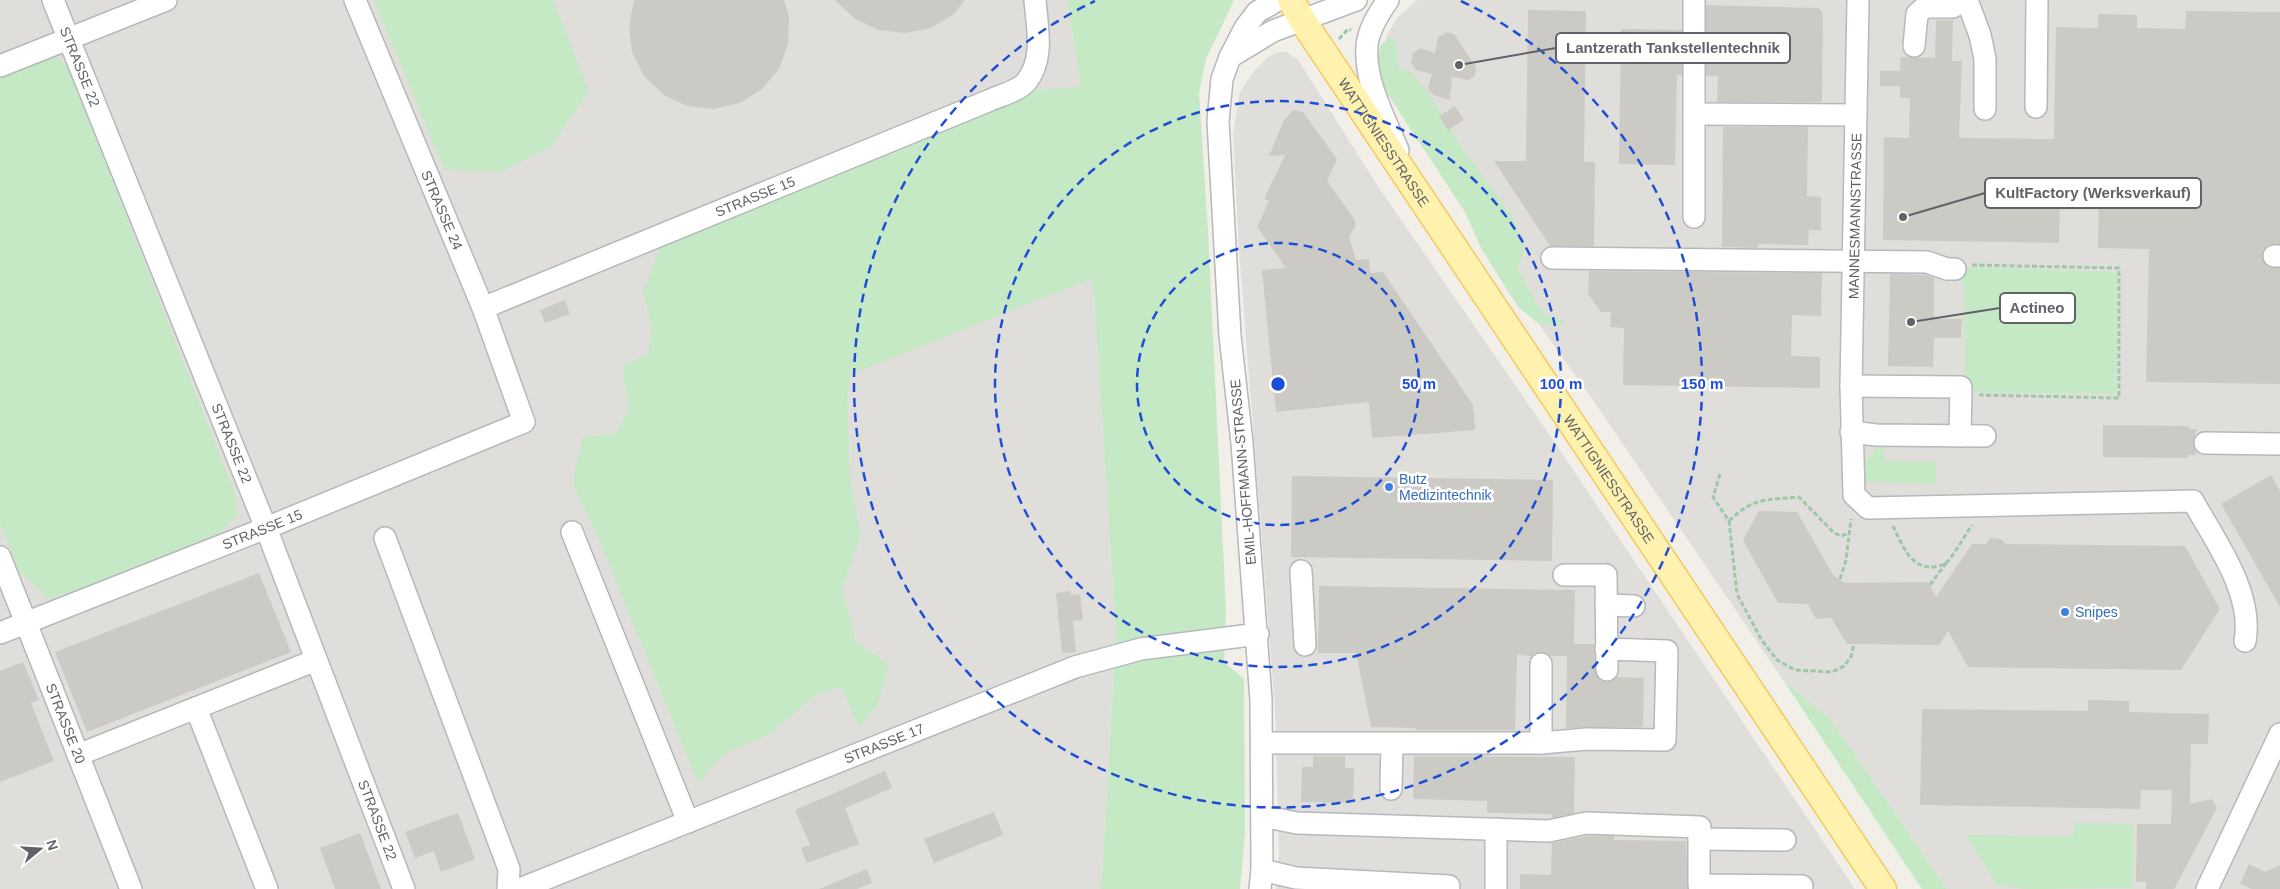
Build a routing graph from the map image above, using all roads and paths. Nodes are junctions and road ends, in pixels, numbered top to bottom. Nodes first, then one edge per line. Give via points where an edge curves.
1 (53, 0) edge
2 (166, 0) edge
3 (355, 0) edge
4 (1035, 0) edge
5 (1278, 0) edge
6 (1356, 0) edge
7 (1388, 0) edge
8 (1694, 0) edge
9 (1858, 0) edge
10 (1963, 0) edge
11 (1967, 0) edge
12 (2038, 0) edge
13 (1297, 10) edge
14 (1371, 34) junction
15 (69, 40) junction
16 (1914, 46) dead end
17 (1321, 49) junction
18 (1230, 57) junction
19 (0, 66) edge
20 (2036, 106) dead end
21 (1985, 110) dead end
22 (1694, 114) junction
23 (1856, 115) junction
24 (1413, 185) junction
25 (1694, 217) dead end
26 (1552, 258) dead end
27 (1855, 262) junction
28 (1955, 269) joint
29 (483, 308) junction
30 (1851, 386) junction
31 (1961, 394) junction
32 (524, 422) joint
33 (1851, 432) junction
34 (1960, 436) junction
35 (1985, 436) dead end
36 (2205, 444) dead end
37 (2280, 444) edge
38 (1720, 474) dead end
39 (1854, 495) junction
40 (1985, 505) junction
41 (1884, 508) junction
42 (1729, 521) junction
43 (266, 528) junction
44 (572, 532) dead end
45 (1850, 532) junction
46 (385, 538) dead end
47 (0, 557) edge
48 (1947, 563) junction
49 (1301, 571) dead end
50 (1564, 575) dead end
51 (1840, 579) dead end
52 (1930, 585) dead end
53 (1606, 605) junction
54 (1634, 606) dead end
55 (26, 623) junction
56 (0, 633) edge
57 (1258, 634) junction
58 (2245, 641) dead end
59 (1854, 644) dead end
60 (1305, 645) dead end
61 (316, 660) junction
62 (1541, 664) dead end
63 (196, 708) junction
64 (2280, 734) edge
65 (1263, 743) junction
66 (1392, 743) junction
67 (1541, 744) junction
68 (78, 755) junction
69 (1391, 790) dead end
70 (1262, 816) junction
71 (688, 822) junction
72 (1496, 829) junction
73 (1699, 839) junction
74 (1785, 840) dead end
75 (1261, 880) edge
76 (1449, 886) dead end
77 (1802, 886) dead end
78 (132, 889) edge
79 (267, 889) edge
80 (404, 889) edge
81 (508, 889) edge
82 (520, 889) edge
83 (1496, 889) edge
84 (1883, 889) edge
85 (2207, 889) edge

1 - 15 street, STRASSE 22
2 - 15 street
3 - 29 street, STRASSE 24
4 - 29 street, STRASSE 15 via 1038,61 1025,84
5 - 18 street, EMIL-HOFFMANN-STRASSE via 1257,12 1244,28
6 - 13 street
7 - 14 street
8 - 22 street
9 - 23 street, MANNESMANNSTRASSE
10 - 16 street via 1953,7 1925,7 1917,14
11 - 21 street via 1985,59
12 - 20 street
13 - 17 main road, WATTIGNIESSTRASSE
13 - 18 street via 1273,31
14 - 17 path via 1348,29
14 - 24 street via 1367,45 1369,73
15 - 19 street
15 - 43 street, STRASSE 22
17 - 24 main road, WATTIGNIESSTRASSE
18 - 57 street, EMIL-HOFFMANN-STRASSE via 1222,80 1219,150 1230,336
22 - 23 street
22 - 25 street
23 - 27 street, MANNESMANNSTRASSE
24 - 84 main road, WATTIGNIESSTRASSE
26 - 27 street
27 - 28 street via 1927,262
27 - 30 street, MANNESMANNSTRASSE
28 - 31 path via 1963,265 2119,268 2119,398
29 - 32 street, STRASSE 24
30 - 31 street via 1961,387
30 - 33 street, MANNESMANNSTRASSE
31 - 34 street
32 - 43 street, STRASSE 15
33 - 34 street
33 - 39 street, MANNESMANNSTRASSE
34 - 35 street
36 - 37 street
38 - 42 path via 1713,497
39 - 41 street via 1868,508
39 - 45 path
40 - 41 street
40 - 48 path
40 - 58 street via 2193,501 2234,577 2245,605 2248,625
41 - 48 path via 1908,556 1916,563 1926,567
42 - 45 path via 1755,501 1798,497 1834,533 1842,536
42 - 59 path via 1737,594 1761,639 1777,660 1795,670 1832,672 1844,666
43 - 55 street, STRASSE 15
43 - 61 street, STRASSE 22
44 - 71 street
45 - 51 path
46 - 81 street via 509,869
47 - 55 street, STRASSE 20
48 - 52 path
49 - 60 street
50 - 53 street via 1606,575
53 - 54 street
53 - 67 street via 1606,660 1667,651 1665,740 1587,739
55 - 56 street, STRASSE 15
55 - 68 street, STRASSE 20
57 - 65 street, EMIL-HOFFMANN-STRASSE
57 - 71 street, STRASSE 17 via 1164,645 1098,659
61 - 63 street
61 - 80 street, STRASSE 22
62 - 67 street
63 - 68 street
63 - 79 street
64 - 85 street
65 - 66 street
65 - 70 street, EMIL-HOFFMANN-STRASSE
66 - 67 street
66 - 69 street
68 - 78 street, STRASSE 20
70 - 72 street via 1297,823
70 - 75 street, EMIL-HOFFMANN-STRASSE
71 - 82 street, STRASSE 17
72 - 73 street via 1549,831 1586,823 1700,827
72 - 83 street
73 - 74 street
73 - 77 street via 1699,885
75 - 76 street via 1296,878

